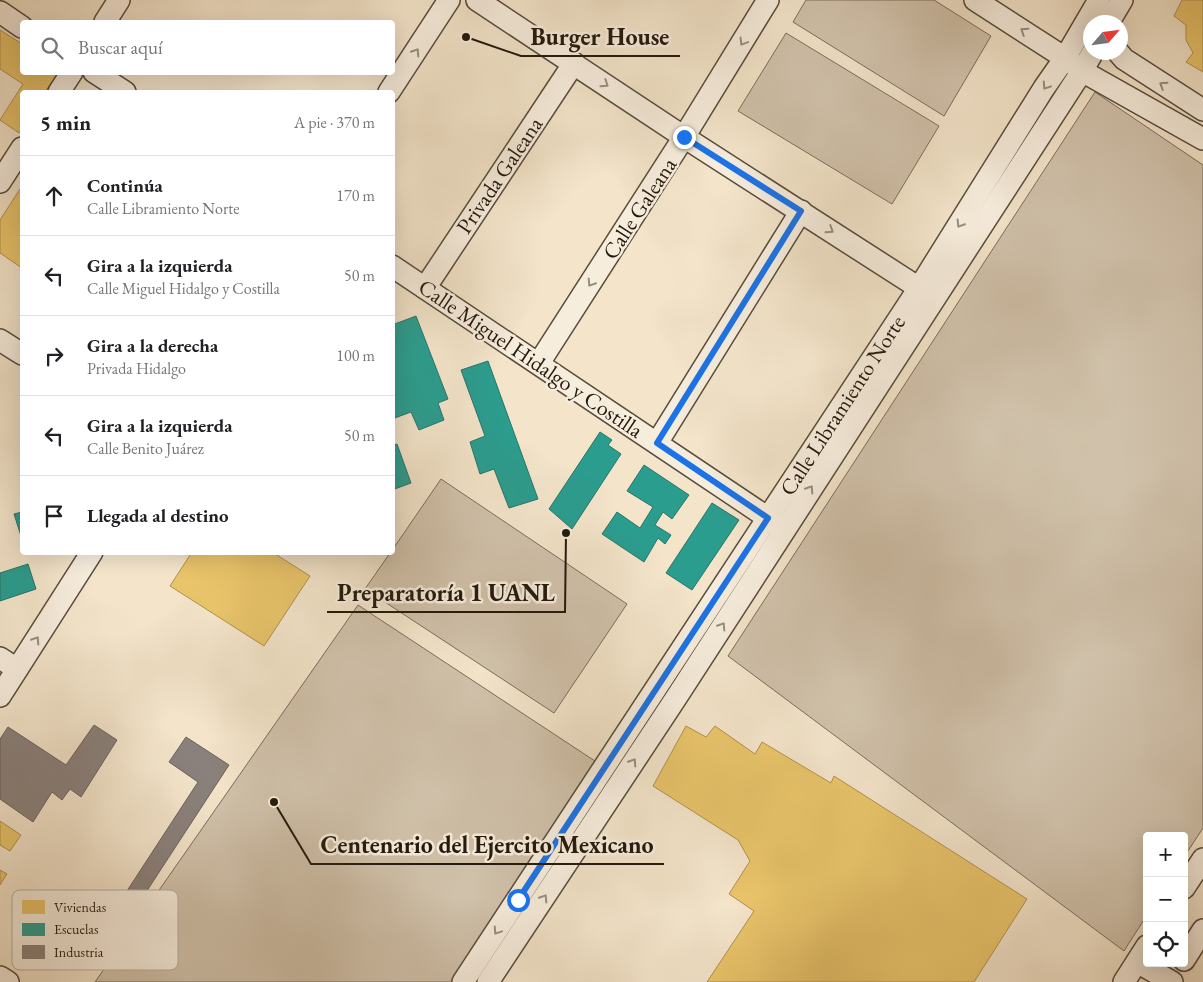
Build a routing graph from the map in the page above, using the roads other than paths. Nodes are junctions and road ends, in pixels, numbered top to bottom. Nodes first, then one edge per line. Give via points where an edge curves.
1 (119, 0) edge
2 (450, 0) edge
3 (476, 0) edge
4 (768, 0) edge
5 (975, 0) edge
6 (1099, 0) edge
7 (1122, 0) edge
8 (0, 12) edge
9 (1113, 15) edge
10 (106, 20) edge
11 (20, 26) edge
12 (1065, 58) junction
13 (1126, 60) edge
14 (1087, 62) edge
15 (574, 63) junction
16 (70, 75) edge
17 (99, 75) edge
18 (60, 90) edge
19 (122, 90) edge
20 (390, 90) edge
21 (1203, 110) edge
22 (684, 137) junction
23 (1203, 139) edge
24 (1203, 149) edge
25 (20, 151) edge
26 (0, 182) edge
27 (801, 211) junction
28 (395, 268) edge
29 (425, 288) junction
30 (928, 292) junction
31 (0, 340) edge
32 (20, 353) edge
33 (539, 363) junction
34 (657, 443) junction
35 (776, 524) junction
36 (90, 555) edge
37 (9, 664) edge
38 (0, 696) edge
39 (1203, 859) edge
40 (1188, 882) edge
41 (1203, 930) edge
42 (1142, 954) edge
43 (1188, 954) edge
44 (1180, 967) edge
45 (0, 977) edge
46 (8, 982) edge
47 (463, 982) edge
48 (488, 982) edge
49 (1124, 982) edge
50 (1171, 982) edge

1 - 10 street
20 -> 2 street
3 - 15 street
4 -> 22 street, Calle Galeana
12 -> 5 street
6 - 12 street, Calle Libramiento Norte
7 - 9 street
8 - 11 street
12 - 14 street
12 -> 30 street, Calle Libramiento Norte via 1044,88
21 -> 13 street
14 - 23 street
14 - 24 street
14 - 30 street, Calle Libramiento Norte
15 -> 22 street
15 - 29 street, Privada Galeana
16 - 18 street
17 - 19 street
22 - 27 street
22 -> 33 street, Calle Galeana
25 - 26 street
27 -> 30 street
27 - 34 street
28 - 29 street, Calle Miguel Hidalgo y Costilla
29 - 33 street, Calle Miguel Hidalgo y Costilla
30 - 35 street, Calle Libramiento Norte
31 - 32 street
33 - 34 street, Calle Miguel Hidalgo y Costilla
34 - 35 street, Calle Miguel Hidalgo y Costilla
35 -> 47 street, Calle Libramiento Norte
48 -> 35 street, Calle Libramiento Norte via 676,698
37 -> 36 street
37 - 38 street
39 - 40 street
41 - 43 street
42 - 49 street
42 - 50 street
44 - 50 street
45 - 46 street

